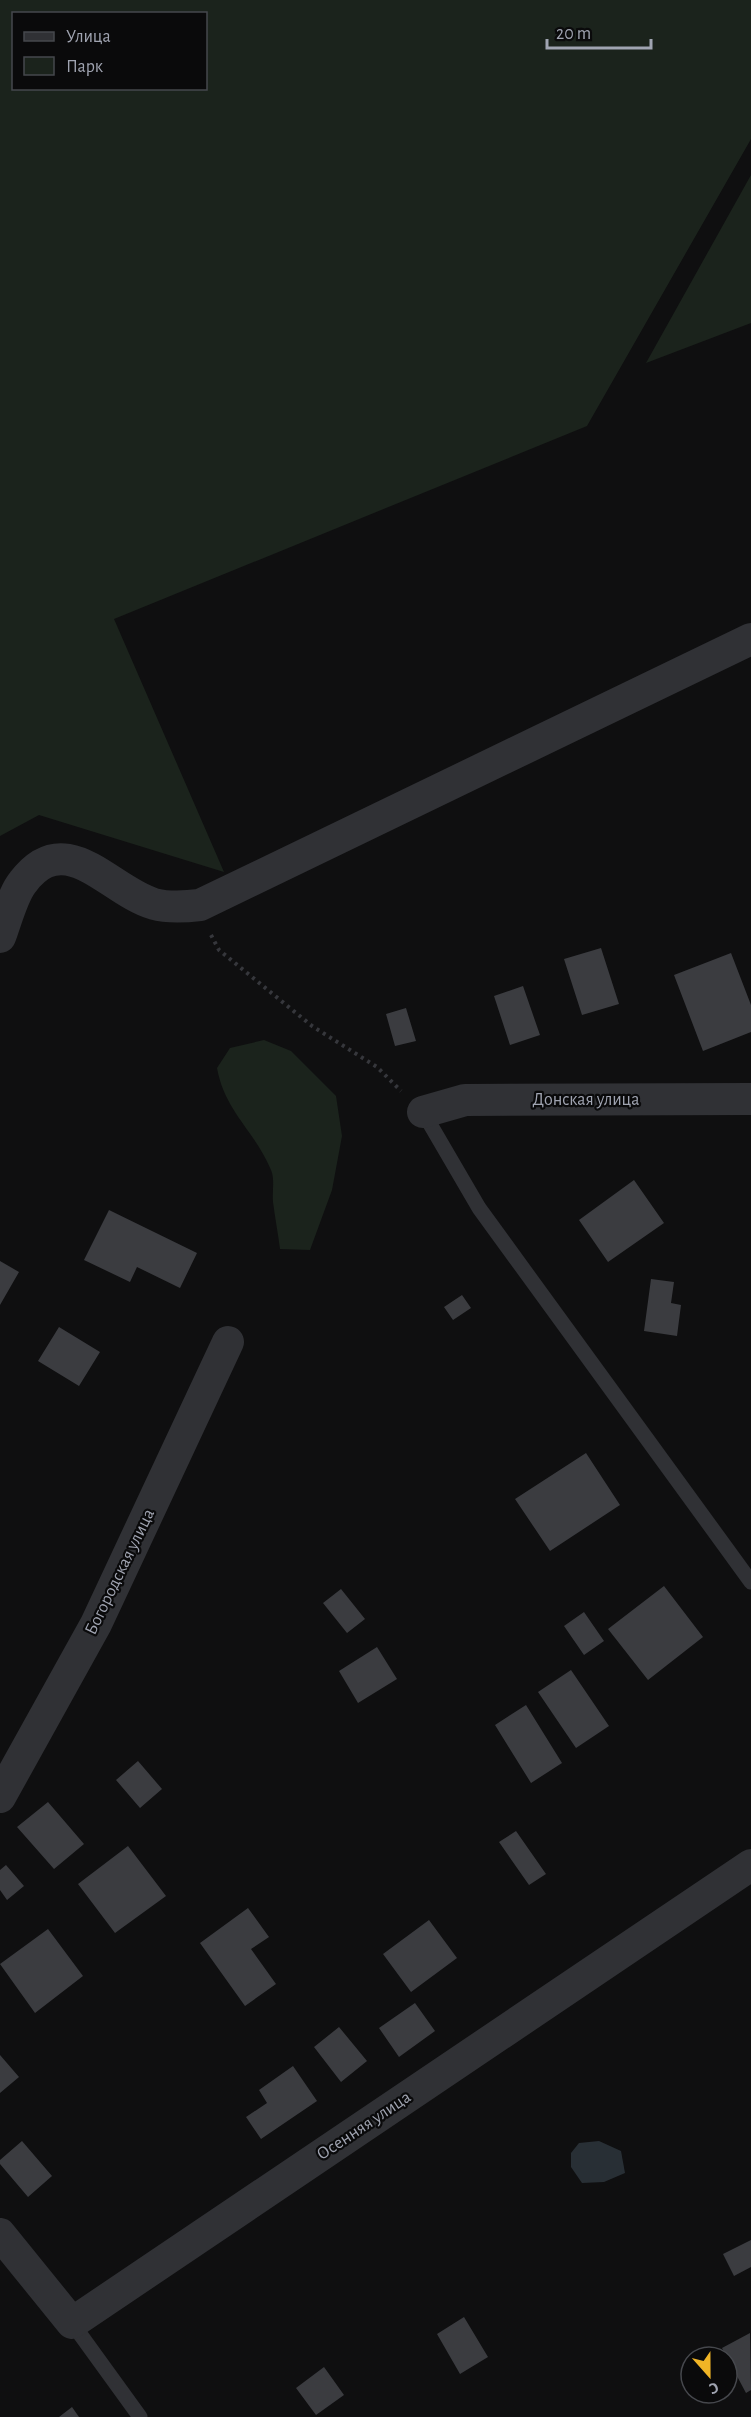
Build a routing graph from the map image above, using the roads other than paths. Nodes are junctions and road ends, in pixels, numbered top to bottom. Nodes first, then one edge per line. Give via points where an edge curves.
1 (751, 639) edge
2 (0, 937) edge
3 (751, 1099) edge
4 (423, 1112) joint
5 (228, 1342) dead end
6 (751, 1582) edge
7 (0, 1797) edge
8 (751, 1865) edge
9 (0, 2234) edge
10 (72, 2323) junction
11 (140, 2417) edge

1 - 2 street via 200,905 152,903 77,861 44,861 22,882
3 - 4 street, Донская улица via 465,1100
4 - 6 lane via 479,1209
5 - 7 street, Богородская улица via 96,1624
8 - 10 street, Осенняя улица
9 - 10 street
10 - 11 lane

